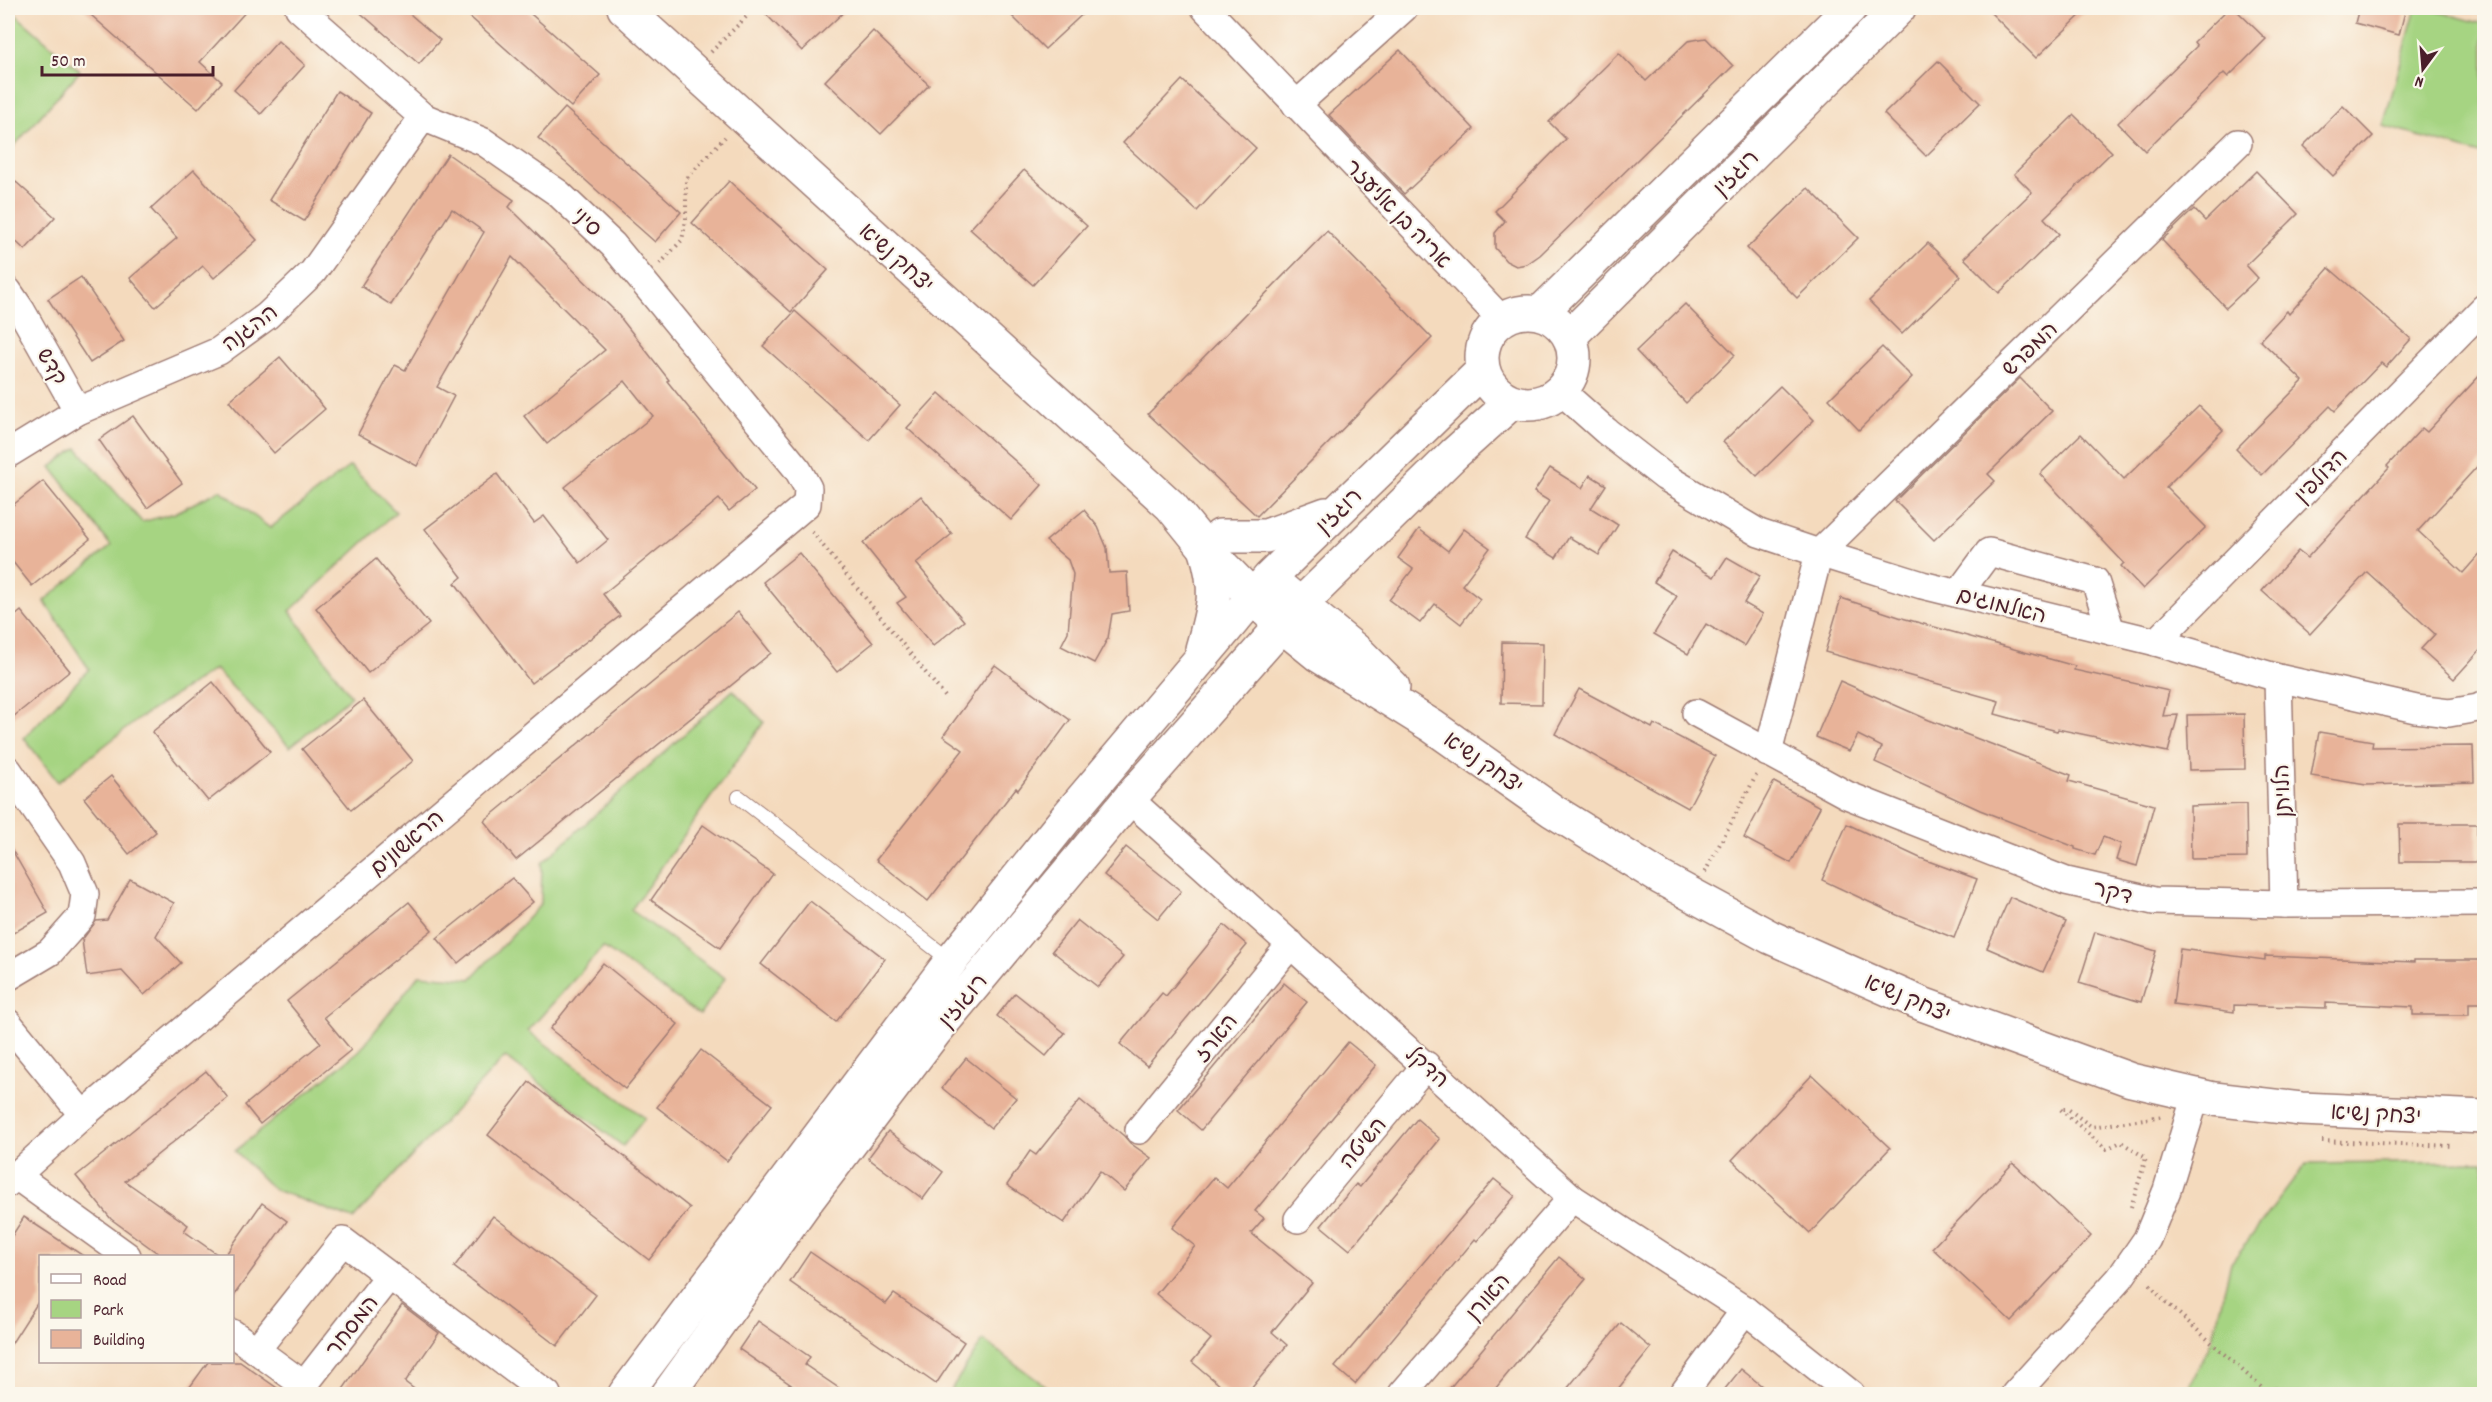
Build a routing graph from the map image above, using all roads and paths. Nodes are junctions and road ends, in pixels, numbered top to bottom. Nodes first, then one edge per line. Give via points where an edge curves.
1 (299, 8) edge
2 (624, 8) edge
3 (742, 8) edge
4 (1205, 8) edge
5 (1404, 8) edge
6 (1850, 8) edge
7 (1899, 8) edge
8 (726, 37) dead end
9 (1296, 105) junction
10 (423, 117) junction
11 (744, 117) junction
12 (2238, 142) dead end
13 (644, 282) junction
14 (8, 291) edge
15 (2484, 308) edge
16 (1540, 313) junction
17 (1502, 320) junction
18 (1570, 336) junction
19 (1483, 370) junction
20 (1561, 391) junction
21 (1512, 402) junction
22 (78, 411) junction
23 (8, 454) edge
24 (802, 508) junction
25 (1339, 509) junction
26 (1213, 542) junction
27 (1819, 553) junction
28 (1261, 588) junction
29 (1958, 594) junction
30 (1290, 615) junction
31 (2111, 631) junction
32 (2156, 642) junction
33 (1200, 657) junction
34 (2278, 678) junction
35 (947, 699) dead end
36 (2484, 705) edge
37 (1696, 713) dead end
38 (1768, 753) junction
39 (8, 770) edge
40 (740, 797) dead end
41 (1130, 799) junction
42 (1693, 895) junction
43 (2484, 903) edge
44 (2284, 904) junction
45 (1291, 944) junction
46 (951, 961) junction
47 (8, 977) edge
48 (8, 1023) edge
49 (1426, 1065) junction
50 (2193, 1104) junction
51 (2484, 1110) edge
52 (83, 1115) junction
53 (2440, 1116) junction
54 (2484, 1117) edge
55 (1139, 1130) dead end
56 (2322, 1141) dead end
57 (2461, 1146) dead end
58 (11, 1179) edge
59 (1572, 1198) junction
60 (2129, 1214) dead end
61 (1298, 1219) dead end
62 (124, 1255) edge
63 (389, 1276) junction
64 (2150, 1284) dead end
65 (1745, 1310) junction
66 (234, 1334) edge
67 (256, 1350) junction
68 (547, 1395) edge
69 (625, 1395) edge
70 (668, 1395) edge
71 (1401, 1395) edge
72 (1683, 1395) edge
73 (1851, 1395) edge
74 (2014, 1395) edge
75 (2269, 1395) edge

1 - 10 street, סיני
2 - 11 street, יצחק נשיא
3 - 8 path via 749,14
4 - 9 street, אריה בן אליעזר
5 - 9 street
6 - 16 street, רוגזין
7 - 18 street, רוגזין
9 - 17 street, אריה בן אליעזר
10 - 13 street, סיני via 484,142 558,192 614,245
10 - 22 street, ההגנה via 313,272 267,316 219,351
11 - 13 path via 686,179 682,240
11 - 26 street, יצחק נשיא
12 - 27 street, המפרש
13 - 24 street, סיני via 798,470 808,488
14 - 22 street, קדש
15 - 32 street, הדולפין
16 - 17 street via 1527,311
16 - 18 street via 1552,318
17 - 19 street via 1484,342
18 - 20 street via 1575,365
19 - 21 street via 1494,389
19 - 25 street, רוגזין
20 - 21 street via 1538,404
20 - 27 street, האלמוגים via 1665,477 1759,533
21 - 30 street, רוגזין
22 - 23 street, ההגנה
24 - 35 path
24 - 52 street, הראשונים
25 - 26 street via 1266,536
25 - 28 street, רוגזין
26 - 28 street, יצחק נשיא
26 - 33 street via 1214,606
27 - 29 street, האלמוגים
27 - 38 street
28 - 30 street, יצחק נשיא
28 - 33 street, רוגזין
29 - 31 street, האלמוגים
29 - 31 street via 1989,552 2095,581
30 - 41 street, רוגוזין
30 - 42 street, יצחק נשיא via 1318,655 1432,726 1553,811
31 - 32 street, האלמוגים
32 - 34 street, האלמוגים
33 - 46 street, רוגוזין
34 - 36 street, האלמוגים via 2416,709 2449,713
34 - 44 street, הלויתן
37 - 38 street, דקר
38 - 42 path
38 - 44 street, דקר via 1847,795 2066,881 2154,900
39 - 47 street via 72,863 86,894 82,916 50,952
40 - 46 lane
41 - 45 street, הדקל
41 - 70 street, רוגוזין via 934,1033 805,1203
42 - 50 street, יצחק נשיא via 1770,937 1922,1004
43 - 44 street, דקר
45 - 49 street, הדקל
45 - 55 street, הארז
46 - 69 street, רוגוזין
48 - 52 street
49 - 59 street, הדקל
49 - 61 street, השיטה
50 - 53 street, יצחק נשיא
50 - 60 path via 2092,1127 2068,1108 2060,1109 2106,1149 2121,1142 2146,1158
50 - 74 street via 2156,1218 2133,1262
51 - 53 street, יצחק נשיא
52 - 58 street, הראשונים
53 - 54 street, יצחק נשיא
56 - 57 path
58 - 62 street
59 - 65 street, הדקל
59 - 71 street, האורן
63 - 67 street, המסחר via 343,1241
63 - 67 street, המסחר via 304,1385
63 - 68 street, המסחר
64 - 75 path
65 - 72 street
65 - 73 street, הדקל
66 - 67 street, המסחר

